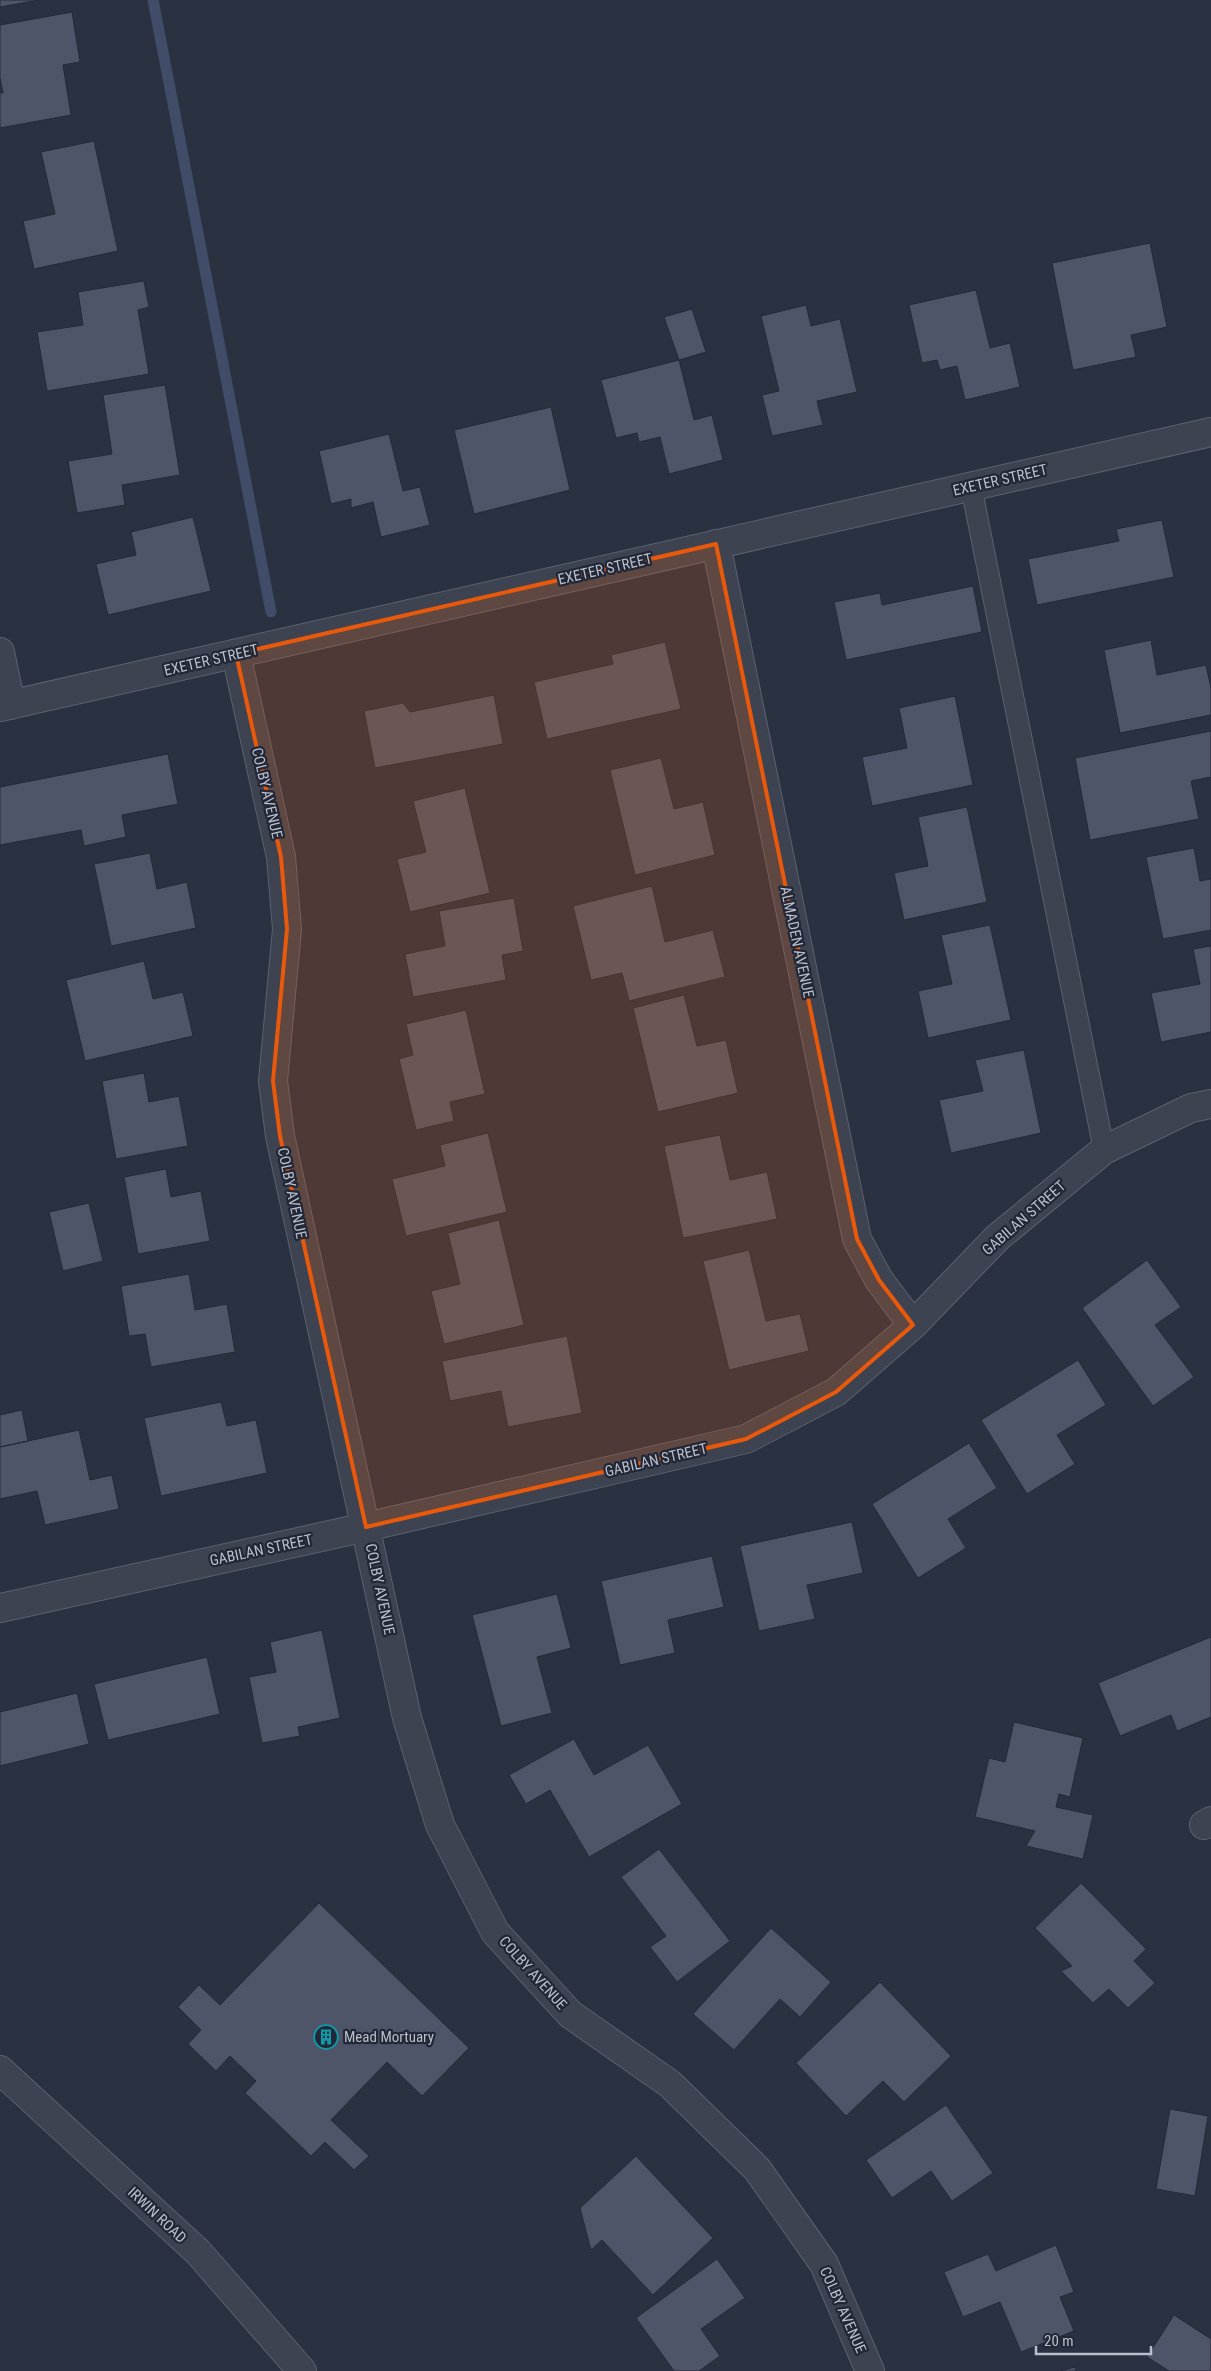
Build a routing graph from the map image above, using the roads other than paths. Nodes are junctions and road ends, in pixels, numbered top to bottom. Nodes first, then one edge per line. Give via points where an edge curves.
1 (1211, 432) edge
2 (971, 486) junction
3 (716, 544) junction
4 (0, 652) edge
5 (236, 654) junction
6 (5, 706) edge
7 (1211, 1104) edge
8 (1104, 1150) junction
9 (914, 1325) junction
10 (366, 1527) junction
11 (0, 1608) edge
12 (0, 2070) edge
13 (302, 2371) edge
14 (870, 2371) edge

1 - 2 street, EXETER STREET
2 - 3 street, EXETER STREET
2 - 8 lane
3 - 5 street, EXETER STREET
3 - 9 street, ALMADEN AVENUE via 857,1238 879,1280
4 - 6 street
5 - 6 street, EXETER STREET
5 - 10 street, COLBY AVENUE via 281,857 288,929 273,1080 280,1136
7 - 8 street, GABILAN STREET via 1191,1108
8 - 9 street, GABILAN STREET via 998,1237
9 - 10 street, GABILAN STREET via 836,1392 746,1439
10 - 11 street, GABILAN STREET
10 - 14 street, COLBY AVENUE via 407,1718 440,1825 495,1932 570,2014 670,2084 757,2169 824,2264
12 - 13 street, IRWIN ROAD via 198,2252

